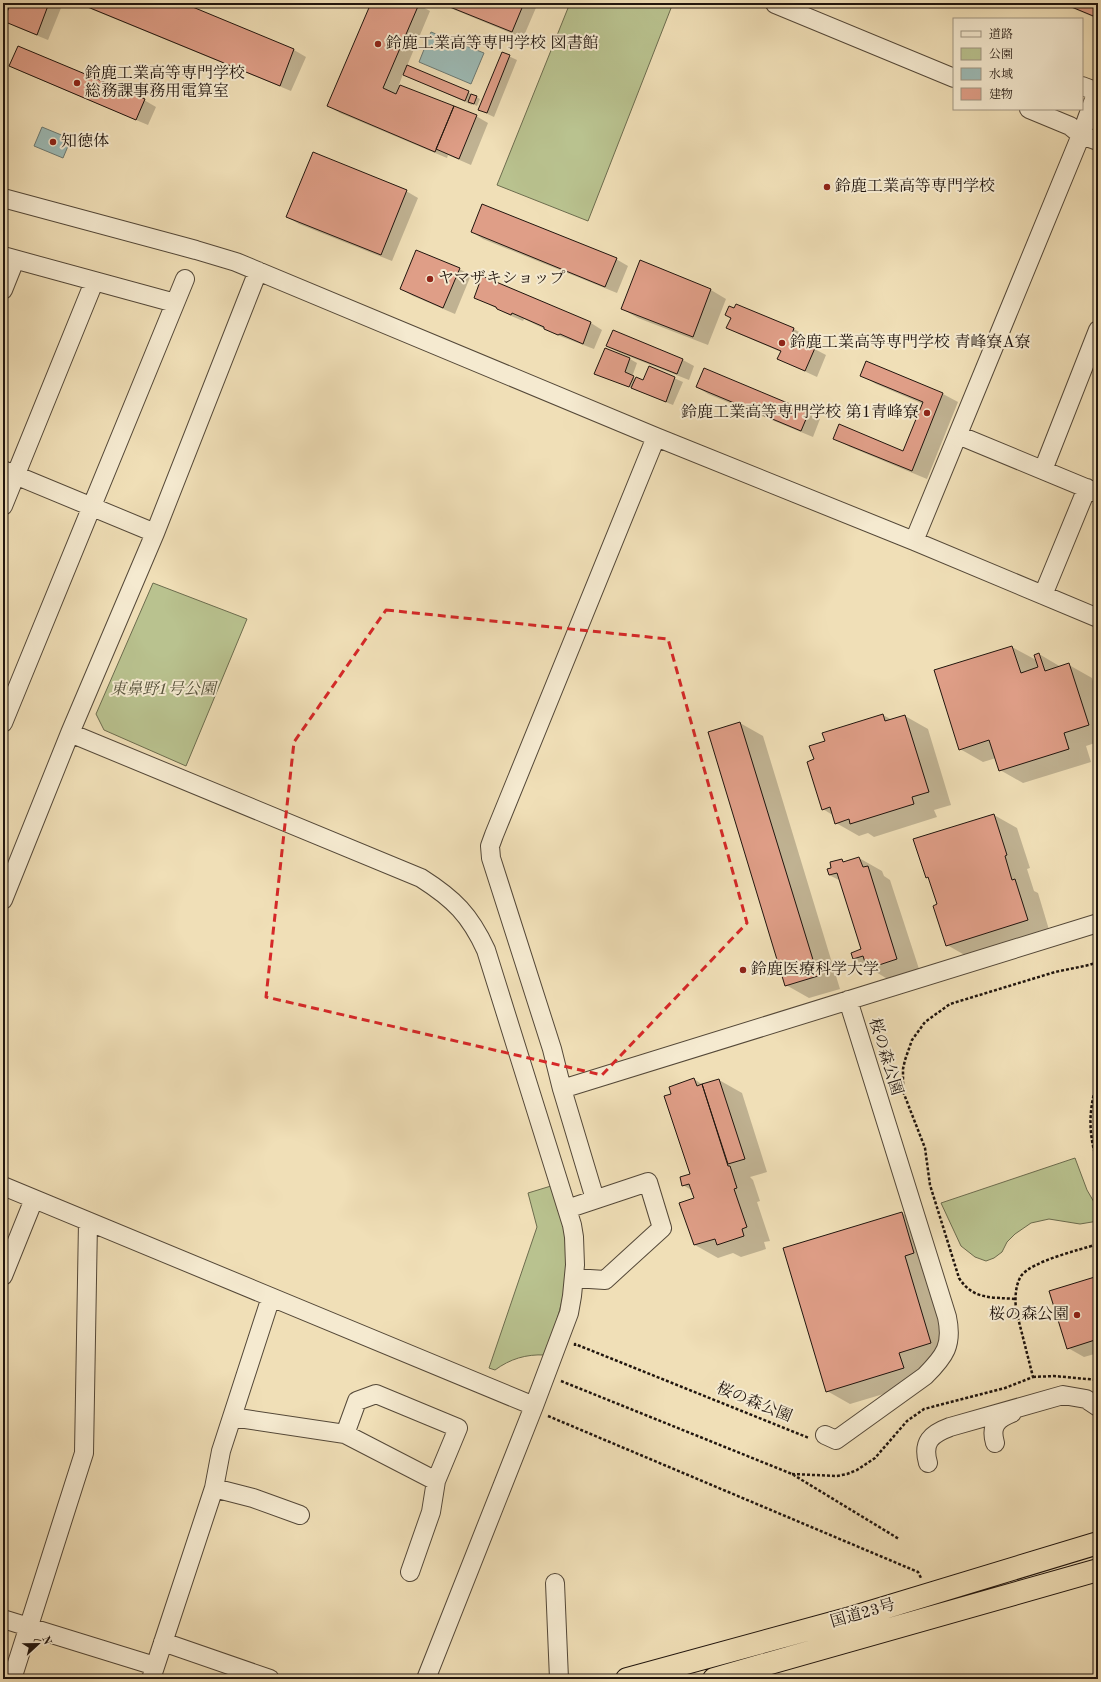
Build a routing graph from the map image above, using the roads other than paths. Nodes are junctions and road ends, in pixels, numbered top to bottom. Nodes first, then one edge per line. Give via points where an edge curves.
1 (776, 3) edge
2 (953, 78) edge
3 (1092, 90) edge
4 (1031, 110) edge
5 (1081, 135) junction
6 (1098, 141) edge
7 (3, 198) edge
8 (9, 258) edge
9 (258, 271) junction
10 (185, 279) dead end
11 (94, 282) junction
12 (3, 290) edge
13 (175, 303) junction
14 (1098, 330) edge
15 (958, 435) junction
16 (656, 437) junction
17 (1043, 470) junction
18 (9, 473) edge
19 (1092, 491) edge
20 (3, 506) edge
21 (92, 508) junction
22 (155, 533) junction
23 (914, 541) junction
24 (1043, 595) junction
25 (1098, 618) edge
26 (10, 684) edge
27 (3, 723) edge
28 (70, 734) junction
29 (3, 900) edge
30 (1098, 923) edge
31 (848, 1000) junction
32 (562, 1089) junction
33 (3, 1186) edge
34 (595, 1199) junction
35 (34, 1200) junction
36 (567, 1209) junction
37 (88, 1222) junction
38 (3, 1276) edge
39 (574, 1278) junction
40 (271, 1297) junction
41 (1031, 1404) junction
42 (1098, 1407) edge
43 (542, 1408) junction
44 (232, 1417) junction
45 (345, 1434) junction
46 (820, 1438) road end
47 (995, 1443) dead end
48 (928, 1463) dead end
49 (436, 1481) junction
50 (214, 1488) junction
51 (300, 1515) dead end
52 (1098, 1543) edge
53 (1098, 1570) edge
54 (410, 1572) dead end
55 (555, 1583) dead end
56 (3, 1620) edge
57 (28, 1628) junction
58 (163, 1642) junction
59 (153, 1672) edge
60 (12, 1679) edge
61 (270, 1679) edge
62 (426, 1679) edge
63 (559, 1679) edge
64 (627, 1679) edge
65 (714, 1679) edge

1 - 2 street
3 - 5 street
4 - 5 street via 1070,126
5 - 6 street
5 - 15 street
7 - 9 street via 196,250
8 - 11 street
8 - 12 street
9 - 16 street
9 - 22 street
10 - 13 street
11 - 13 street
11 - 18 street
13 - 21 street
14 - 17 street
15 - 17 street
15 - 23 street
16 - 23 street
16 - 32 street via 494,835 490,851 552,1049
17 - 19 street
18 - 20 street
18 - 21 street
19 - 24 street
21 - 22 street
21 - 26 street
22 - 28 street
23 - 24 street
24 - 25 street
26 - 27 street
28 - 29 street
28 - 36 street via 421,878 446,894 471,921 486,950
30 - 31 street
31 - 32 street
31 - 46 street via 945,1309 950,1340 938,1363 925,1376 836,1440
32 - 34 street
33 - 35 street
34 - 36 street
34 - 39 street via 648,1182 662,1228 605,1280
35 - 37 street
35 - 38 street
36 - 39 street via 574,1237
37 - 40 street
37 - 57 street via 84,1452
39 - 43 street via 569,1313
40 - 43 street
40 - 44 street
41 - 42 street via 1063,1395 1086,1399
41 - 47 street via 1000,1418 993,1431
41 - 48 street via 936,1432 926,1445
43 - 62 street
44 - 45 street
44 - 50 street via 221,1451
45 - 49 street
45 - 49 street via 357,1401 376,1394 458,1428
49 - 54 street via 430,1512
50 - 51 street via 253,1498
50 - 58 street
52 - 64 highway, 国道23号 via 854,1617
53 - 65 highway, 国道23号
55 - 63 street
56 - 57 street
57 - 59 street
57 - 60 street
58 - 59 street
58 - 61 street

